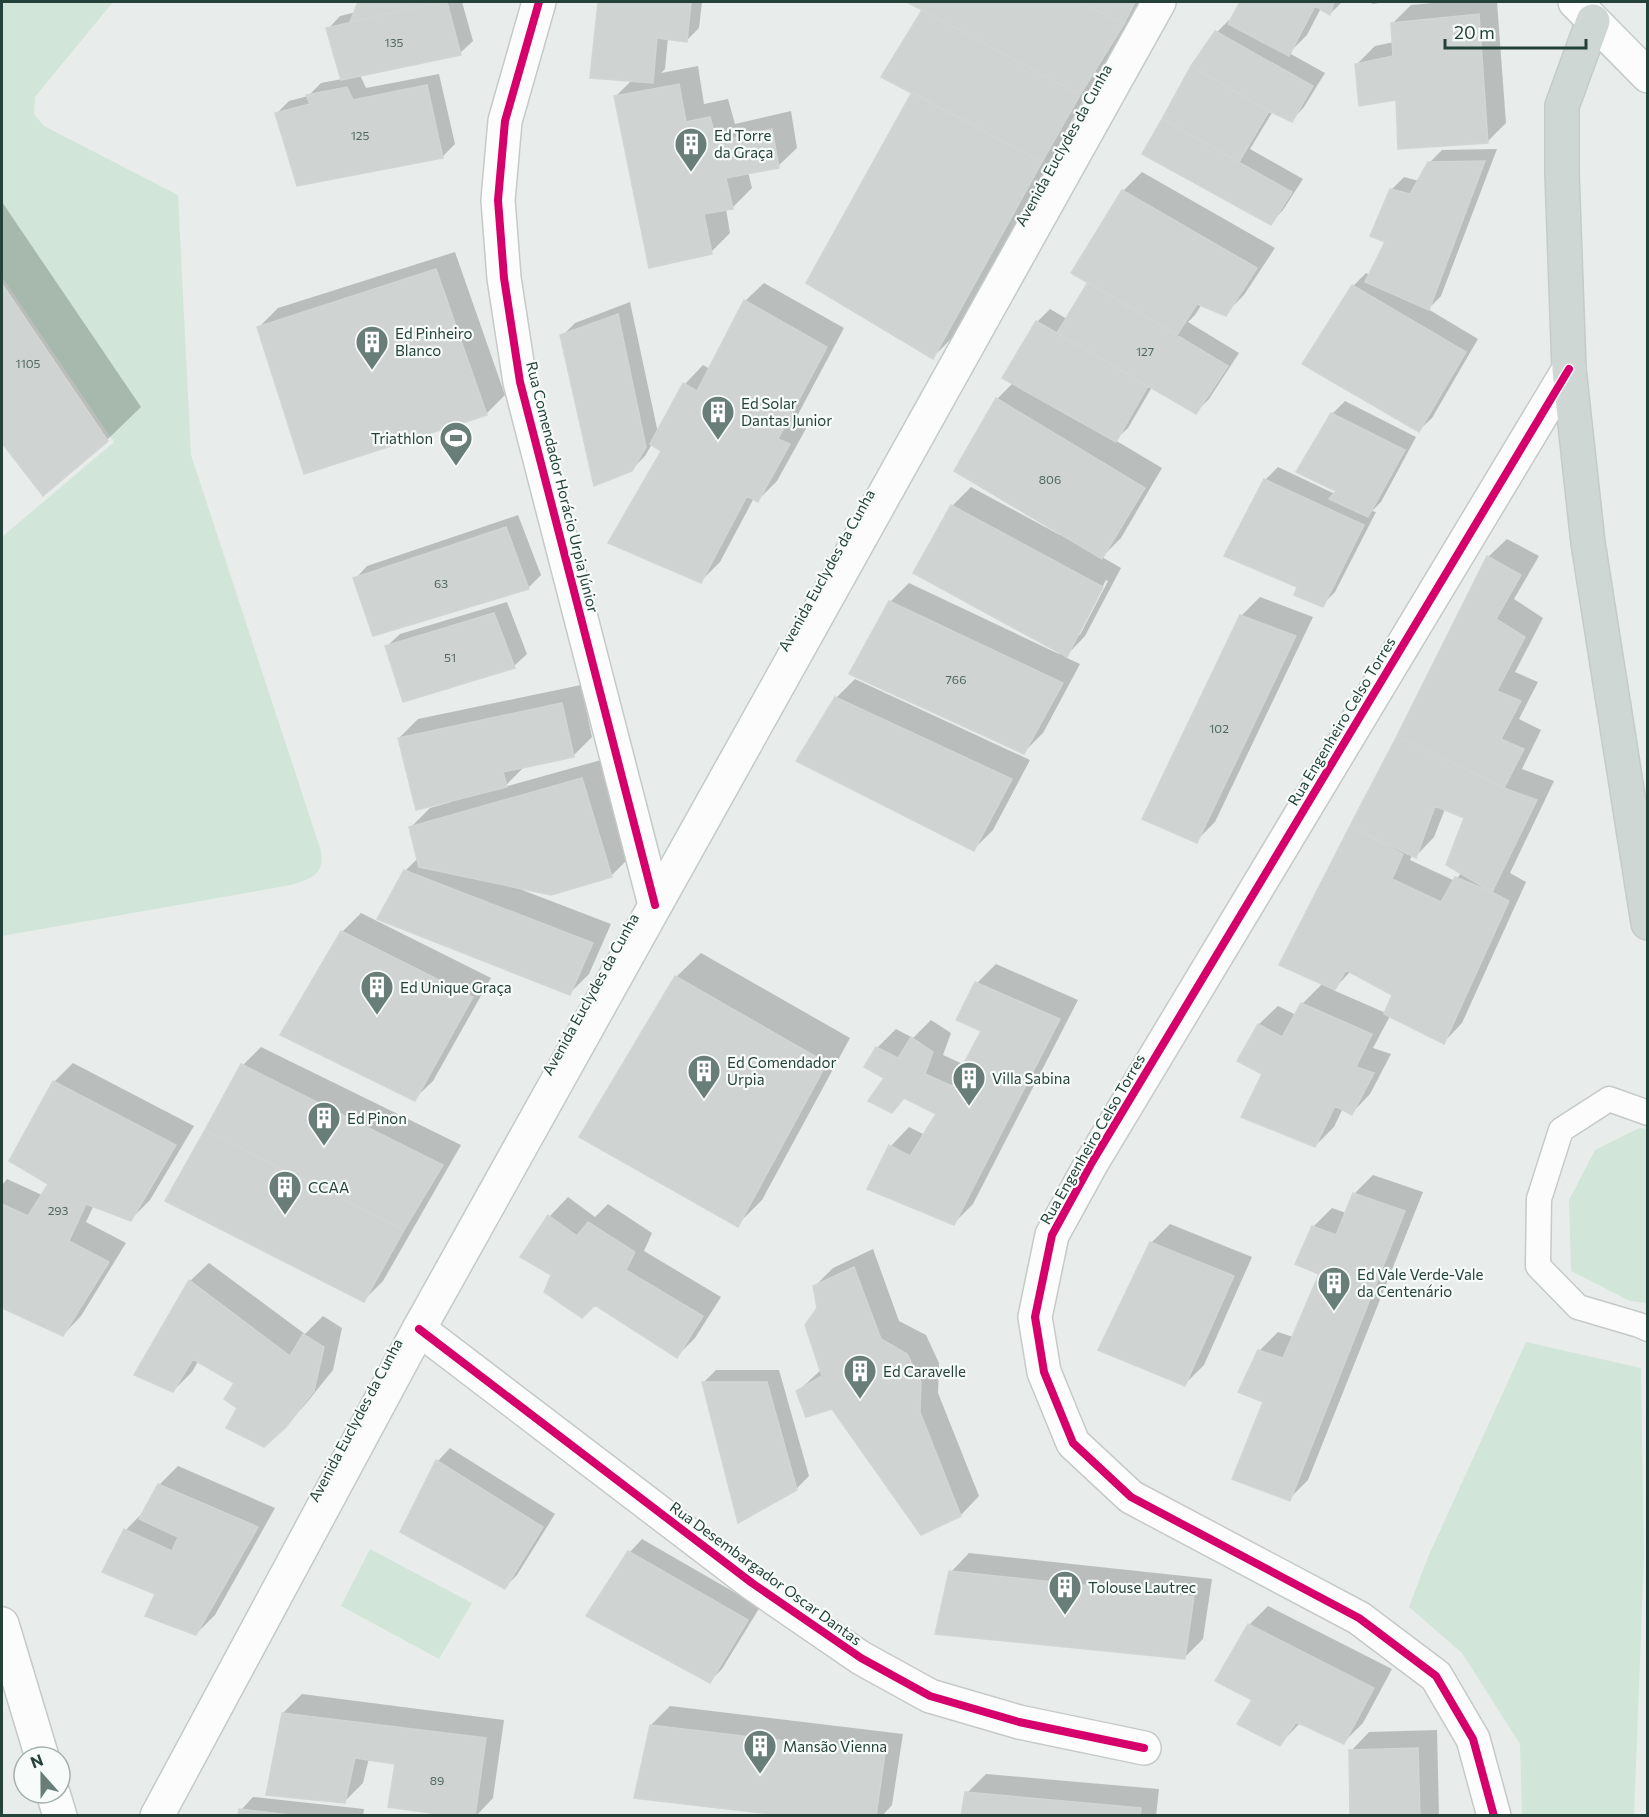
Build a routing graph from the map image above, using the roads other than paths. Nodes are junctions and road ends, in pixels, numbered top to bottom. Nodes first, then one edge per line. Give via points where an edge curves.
1 (539, 2) edge
2 (1159, 2) edge
3 (1584, 11) edge
4 (1647, 76) edge
5 (1569, 369) junction
6 (655, 905) junction
7 (1647, 923) edge
8 (1647, 1113) edge
9 (419, 1329) junction
10 (1647, 1329) edge
11 (2, 1624) edge
12 (38, 1745) edge
13 (1144, 1748) dead end
14 (157, 1815) edge
15 (1494, 1815) edge

1 - 6 street, Rua Comendador Horácio Urpia Júnior via 505,121 498,200 504,278 520,382
2 - 6 street, Avenida Euclydes da Cunha
3 - 4 street
3 - 5 main road via 1562,106
5 - 7 main road via 1588,543
5 - 15 street, Rua Engenheiro Celso Torres via 1090,1164 1052,1235 1035,1317 1044,1372 1073,1443 1131,1497 1359,1618 1436,1676 1473,1739
6 - 9 street, Avenida Euclydes da Cunha
8 - 10 lane via 1609,1099 1561,1130 1539,1199 1538,1266 1578,1307
9 - 13 street, Rua Desembargador Oscar Dantas via 752,1583 861,1658 930,1696 1019,1722
9 - 14 street, Avenida Euclydes da Cunha
11 - 12 street

